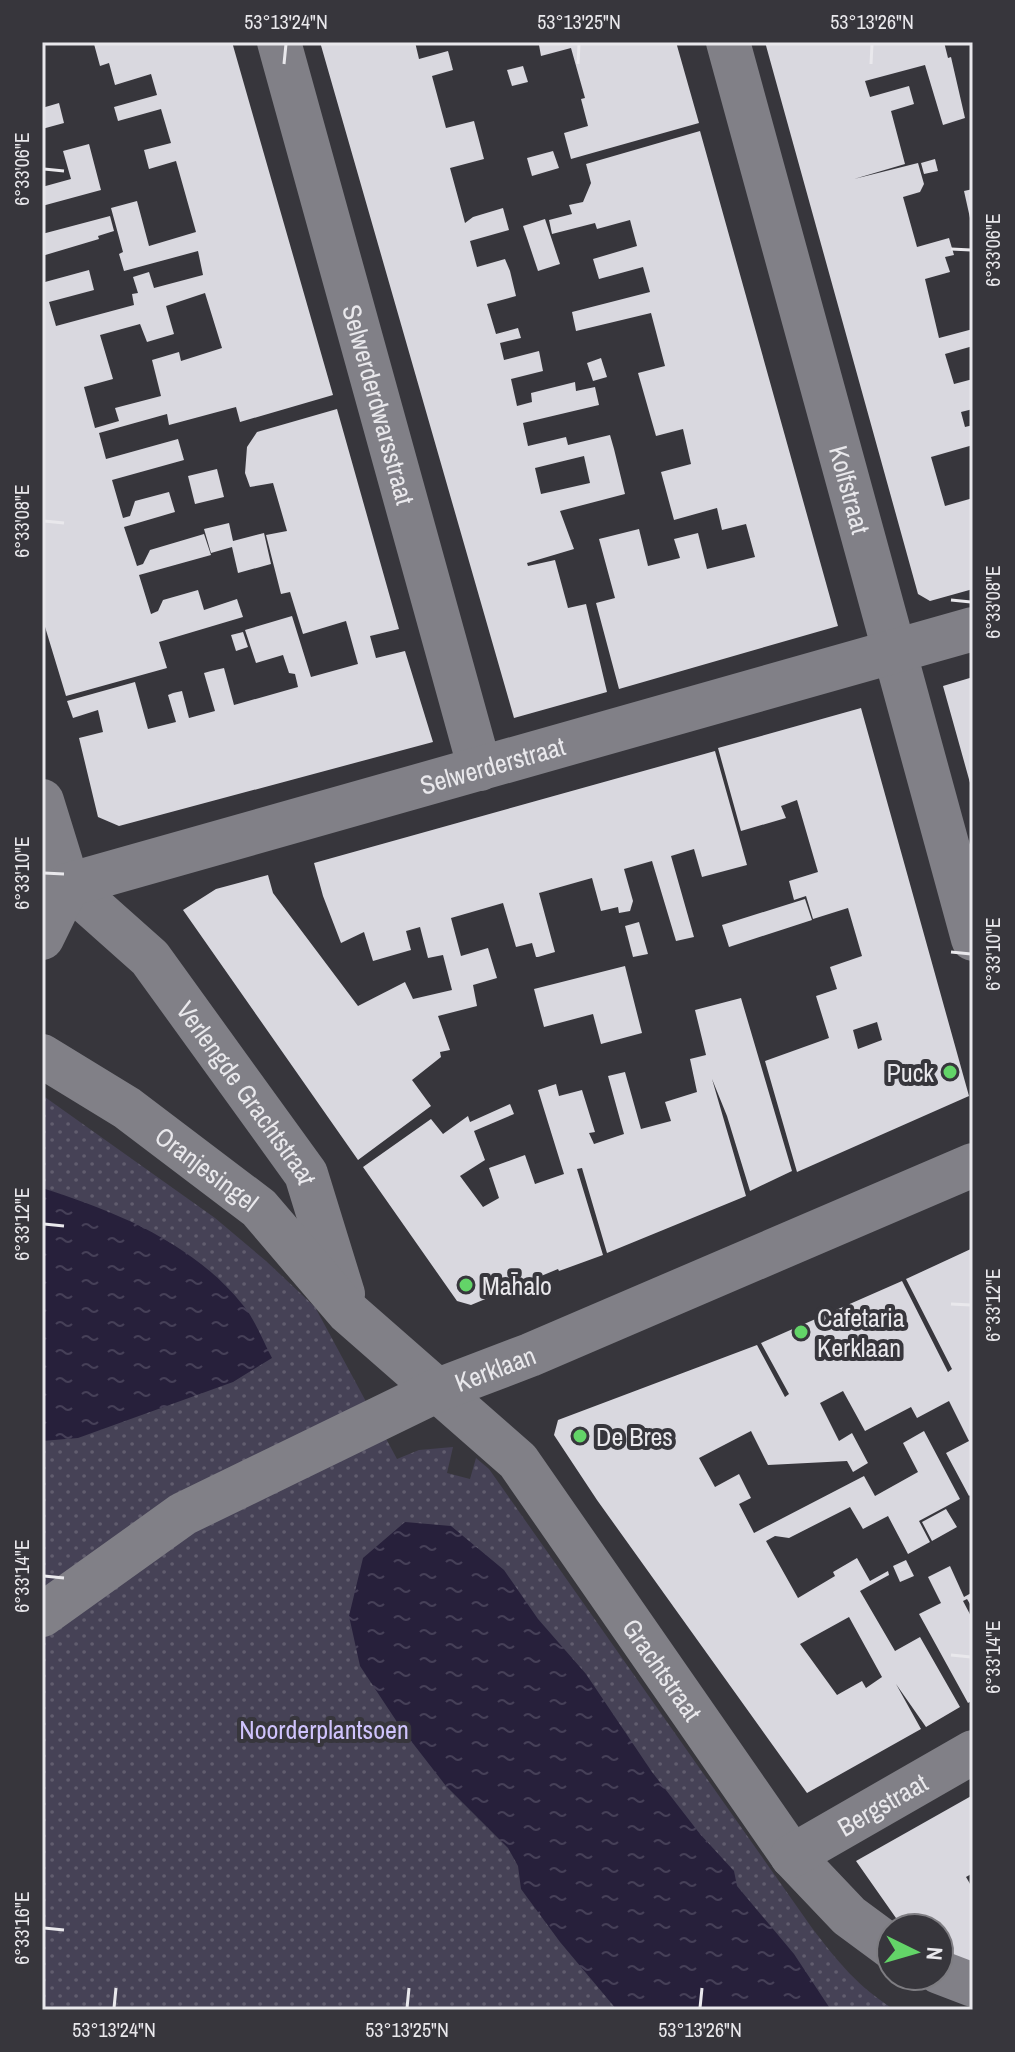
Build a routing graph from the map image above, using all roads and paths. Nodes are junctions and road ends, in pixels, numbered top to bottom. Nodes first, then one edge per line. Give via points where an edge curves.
1 (279, 42) edge
2 (728, 42) edge
3 (973, 629) edge
4 (894, 651) junction
5 (480, 769) junction
6 (42, 801) edge
7 (68, 885) junction
8 (42, 938) edge
9 (973, 939) edge
10 (42, 1056) edge
11 (973, 1165) edge
12 (348, 1312) junction
13 (438, 1390) junction
14 (42, 1615) edge
15 (973, 1752) edge
16 (792, 1856) junction
17 (875, 1935) edge

1 - 5 street, Selwerderdwarsstraat
2 - 4 street, Kolfstraat
3 - 4 street, Selwerderstraat
4 - 5 street, Selwerderstraat
4 - 9 street, Kolfstraat
5 - 7 street, Selwerderstraat
6 - 7 street
7 - 8 street
7 - 12 street, Verlengde Grachtstraat via 150,958 306,1174
10 - 12 street, Oranjesingel via 127,1108 259,1208
11 - 13 street, Kerklaan
12 - 13 street
13 - 14 street, Kerklaan via 183,1514
13 - 16 street, Grachtstraat via 518,1461
15 - 16 street, Bergstraat
16 - 17 street, Grachtstraat via 849,1916

